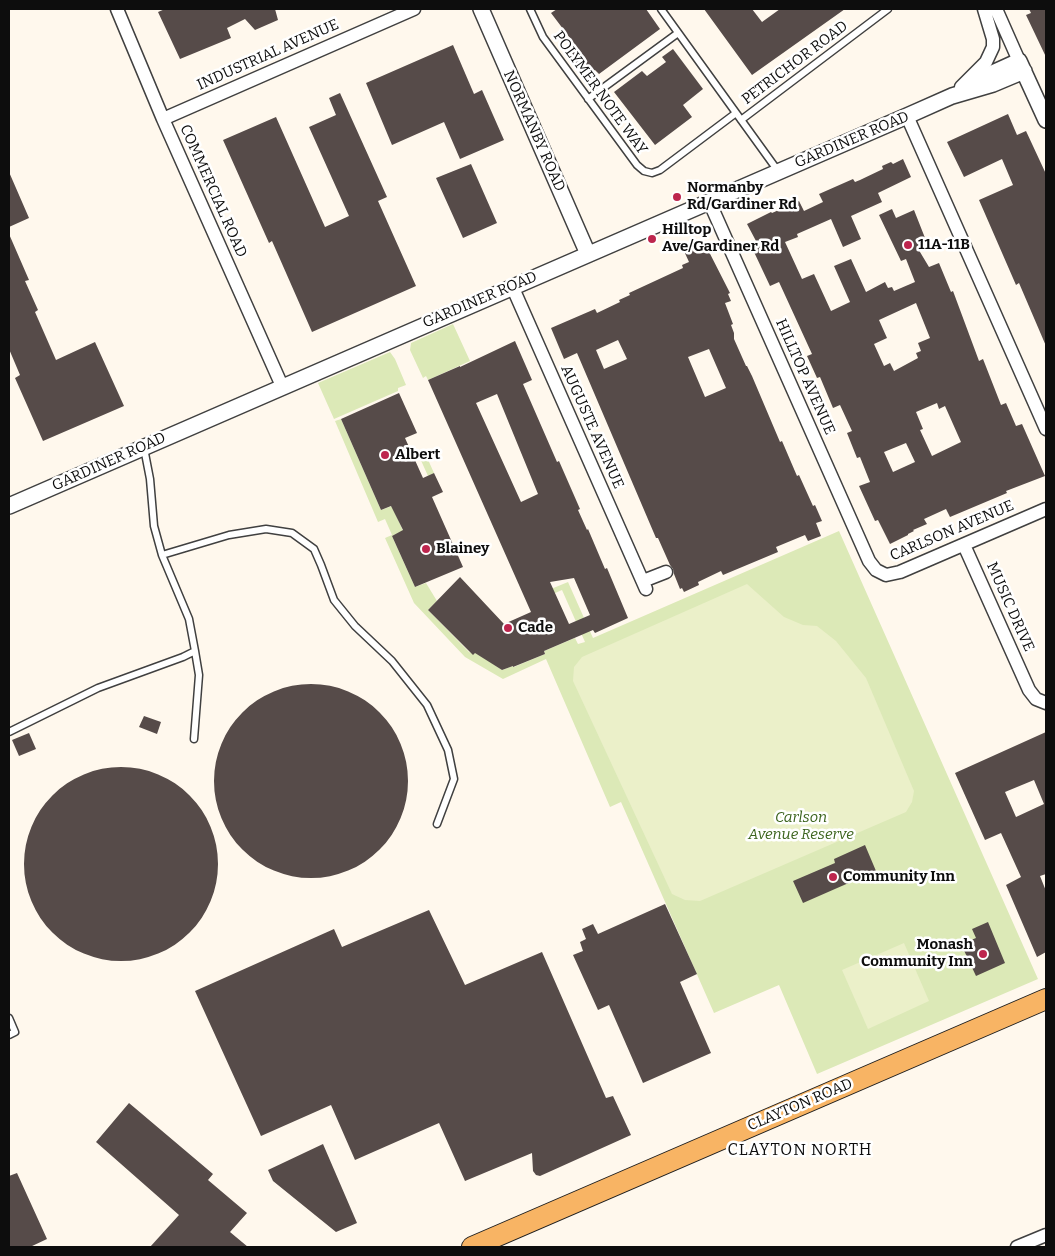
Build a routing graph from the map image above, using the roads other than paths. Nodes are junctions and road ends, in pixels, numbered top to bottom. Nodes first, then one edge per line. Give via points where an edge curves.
1 (116, 9) edge
2 (414, 9) edge
3 (481, 9) edge
4 (530, 9) edge
5 (661, 9) edge
6 (888, 9) edge
7 (984, 9) edge
8 (996, 9) edge
9 (678, 33) junction
10 (1022, 66) junction
11 (952, 96) junction
12 (588, 99) junction
13 (1044, 107) edge
14 (736, 113) junction
15 (907, 116) junction
16 (163, 118) junction
17 (741, 120) junction
18 (778, 171) junction
19 (709, 201) junction
20 (588, 254) junction
21 (512, 286) junction
22 (282, 386) junction
23 (1046, 429) edge
24 (143, 447) junction
25 (9, 506) edge
26 (1046, 509) edge
27 (964, 545) junction
28 (162, 555) junction
29 (872, 566) joint
30 (666, 572) dead end
31 (195, 651) junction
32 (1046, 703) edge
33 (9, 732) edge
34 (194, 739) dead end
35 (436, 824) dead end
36 (1046, 999) edge
37 (9, 1018) edge
38 (9, 1034) edge
39 (1046, 1235) edge
40 (472, 1247) edge
41 (1017, 1247) edge

1 - 16 street, COMMERCIAL ROAD
2 - 16 street, INDUSTRIAL AVENUE
3 - 20 street, NORMANBY ROAD
4 - 12 lane, POLYMER NOTE WAY via 543,37
5 - 9 lane
6 - 17 lane, PETRICHOR ROAD
7 - 11 street, GARDINER ROAD via 993,39 992,51 986,62
8 - 10 street
9 - 12 lane
9 - 14 lane
10 - 11 street, GARDINER ROAD via 993,84
10 - 13 street
11 - 15 street, GARDINER ROAD
12 - 14 lane, POLYMER NOTE WAY via 636,165 652,173
14 - 17 lane
15 - 18 street, GARDINER ROAD
15 - 23 street
16 - 22 street, COMMERCIAL ROAD
17 - 18 lane
18 - 19 street, GARDINER ROAD
19 - 20 street, GARDINER ROAD
19 - 29 street, HILLTOP AVENUE
20 - 21 street, GARDINER ROAD
21 - 22 street, GARDINER ROAD
21 - 30 street, AUGUSTE AVENUE via 644,585
22 - 24 street, GARDINER ROAD
24 - 25 street, GARDINER ROAD
24 - 28 lane via 150,479 154,526
26 - 27 street, CARLSON AVENUE
27 - 29 street, CARLSON AVENUE via 892,574 882,574
27 - 32 street, MUSIC DRIVE via 1029,690 1036,699
28 - 31 lane via 189,619
28 - 35 lane via 229,535 266,529 292,533 314,549 334,600 355,626 392,660 427,705 448,750 454,779
31 - 33 lane via 98,688
31 - 34 lane via 198,675
36 - 40 main road, CLAYTON ROAD
37 - 38 lane via 15,1032
39 - 41 street

